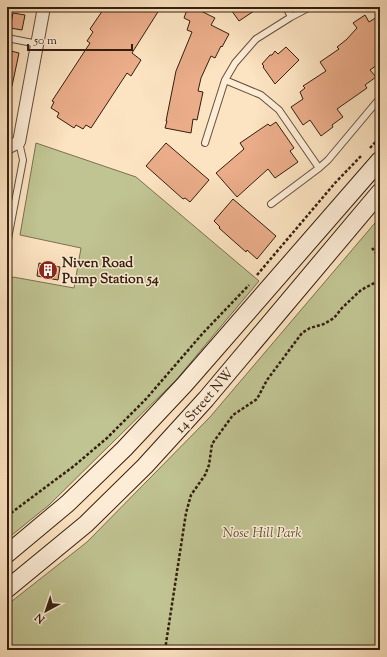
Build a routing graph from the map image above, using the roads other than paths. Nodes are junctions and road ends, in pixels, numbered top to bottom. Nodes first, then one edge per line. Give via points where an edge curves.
1 (44, 7) edge
2 (286, 7) edge
3 (310, 7) edge
4 (291, 17) junction
5 (7, 38) edge
6 (38, 44) junction
7 (225, 80) junction
8 (380, 98) edge
9 (19, 142) junction
10 (204, 143) dead end
11 (7, 148) edge
12 (380, 160) edge
13 (319, 168) junction
14 (380, 192) edge
15 (271, 204) dead end
16 (7, 244) edge
17 (7, 554) edge
18 (7, 589) edge

1 - 6 street
2 - 4 lane
3 - 4 lane
4 - 7 lane via 256,39 235,63
5 - 6 lane
6 - 9 street
7 - 10 lane
7 - 13 lane via 261,95 279,110
8 - 13 lane
9 - 11 street
9 - 16 lane via 23,160
12 - 17 main road, 14 Street NW via 185,384 124,449 67,504
13 - 15 lane
14 - 18 main road, 14 Street NW via 206,399 145,466 86,524

